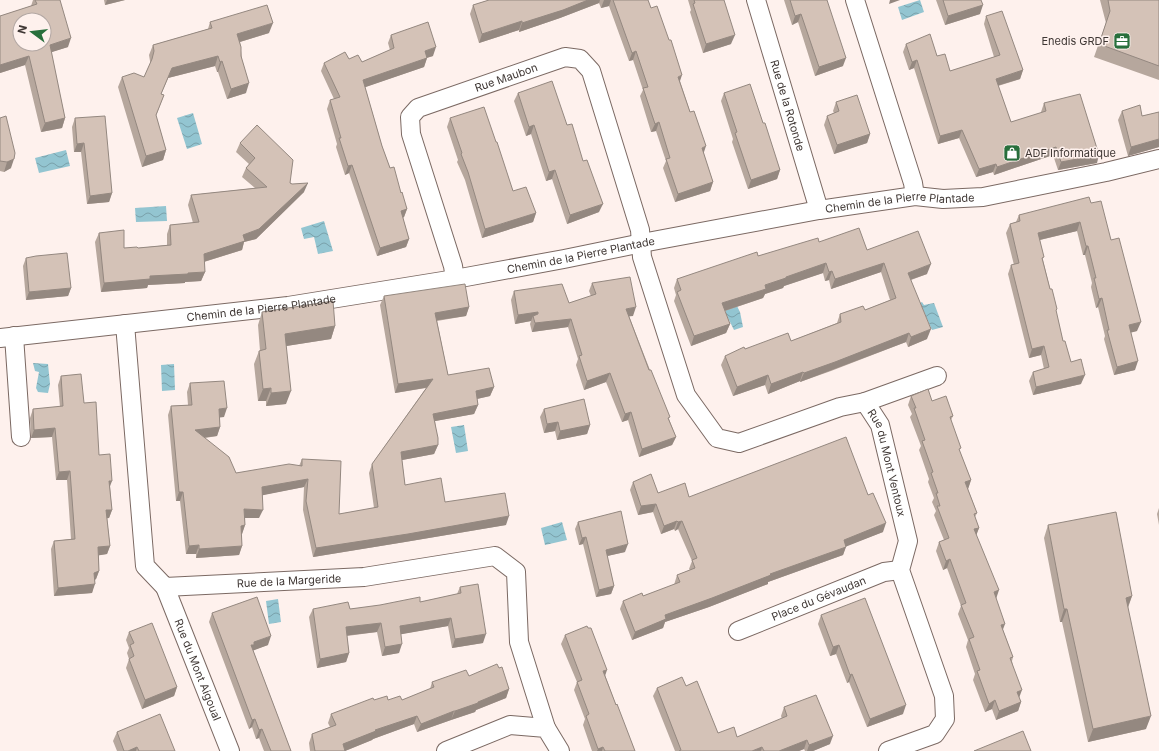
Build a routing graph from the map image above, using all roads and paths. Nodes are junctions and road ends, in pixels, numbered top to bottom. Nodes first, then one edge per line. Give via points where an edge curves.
1 (756, 0) edge
2 (855, 0) edge
3 (1159, 159) edge
4 (915, 196) junction
5 (820, 210) junction
6 (642, 243) junction
7 (455, 279) junction
8 (125, 324) junction
9 (7, 337) edge
10 (937, 376) dead end
11 (865, 402) junction
12 (21, 437) dead end
13 (900, 570) junction
14 (165, 587) junction
15 (738, 631) dead end
16 (546, 728) junction
17 (230, 751) edge
18 (446, 751) edge
19 (560, 751) edge
20 (888, 751) edge

1 - 5 street, Rue de la Rotonde
2 - 4 street
3 - 4 street, Chemin de la Pierre Plantade via 982,197 943,199
4 - 5 street, Chemin de la Pierre Plantade
5 - 6 street, Chemin de la Pierre Plantade
6 - 7 street, Chemin de la Pierre Plantade
6 - 7 street, Rue Maubon via 590,71 580,59 565,57 418,108 410,117 411,134
6 - 11 street, Rue du Mont Ventoux via 642,257 686,395 716,438 740,443 840,407
7 - 8 street, Chemin de la Pierre Plantade via 288,306
8 - 9 street, Chemin de la Pierre Plantade
8 - 14 street via 145,566
9 - 12 street
10 - 11 street
11 - 13 street, Rue du Mont Ventoux via 880,425 908,541
13 - 15 street, Place du Gévaudan via 884,572
13 - 20 street via 944,696 946,719 935,734
14 - 16 street, Rue de la Margeride via 364,577 495,556 516,572 519,642
14 - 17 street, Rue du Mont Aigoual
16 - 18 street via 510,725
16 - 19 street

